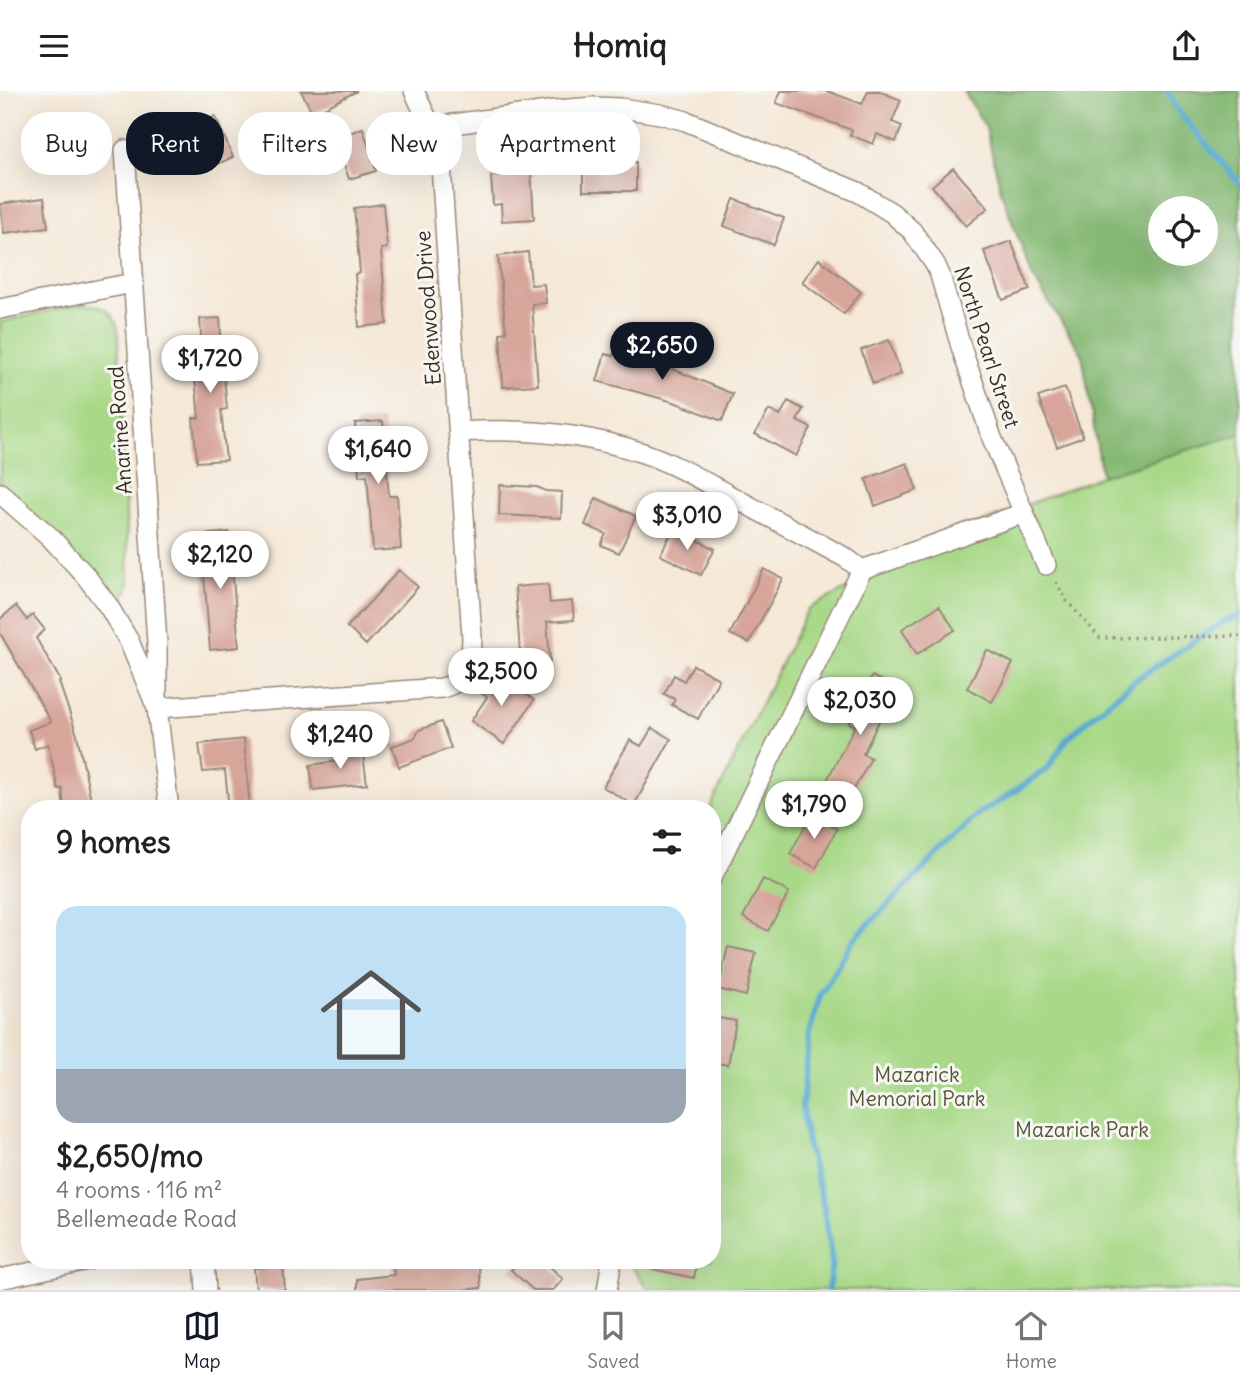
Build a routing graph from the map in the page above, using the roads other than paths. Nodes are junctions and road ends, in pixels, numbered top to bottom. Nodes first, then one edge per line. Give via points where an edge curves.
1 (414, 91) edge
2 (424, 112) edge
3 (462, 123) edge
4 (125, 150) dead end
5 (442, 175) edge
6 (133, 283) junction
7 (0, 309) edge
8 (459, 432) junction
9 (0, 493) edge
10 (1024, 513) junction
11 (1046, 565) road end
12 (862, 570) junction
13 (157, 708) junction
14 (168, 800) edge
15 (721, 859) edge
16 (46, 1269) edge
17 (205, 1269) edge
18 (610, 1269) edge
19 (0, 1279) edge
20 (206, 1290) edge
21 (607, 1290) edge

1 - 2 street, Edenwood Drive
3 - 10 street, North Pearl Street via 594,107 660,114 870,198 892,213 912,231 940,275 992,438
4 - 6 street, Anarine Road
5 - 8 street, Edenwood Drive
6 - 7 street
6 - 13 street, Anarine Road via 157,643
8 - 12 street via 567,435 645,454
8 - 13 street, Edenwood Drive via 472,638 471,664 465,676 442,688
9 - 13 street, Anarine Road via 49,536 109,607
10 - 11 street, North Pearl Street
10 - 12 street
12 - 15 street
13 - 14 street, Anarine Road
16 - 19 street
17 - 20 street
18 - 21 street

